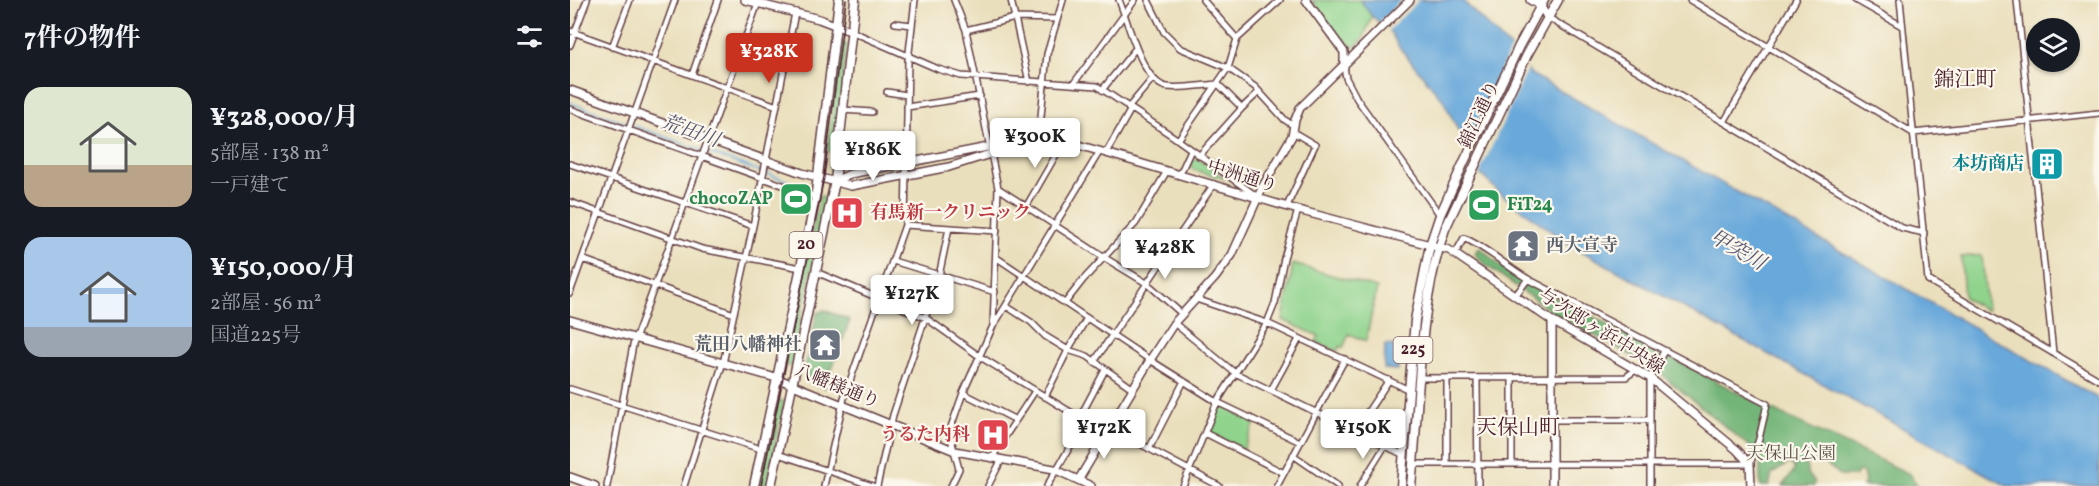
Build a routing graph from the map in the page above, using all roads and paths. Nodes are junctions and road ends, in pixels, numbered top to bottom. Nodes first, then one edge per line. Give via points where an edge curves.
1 (587, 0) edge
2 (630, 0) edge
3 (675, 0) edge
4 (718, 0) edge
5 (745, 0) edge
6 (839, 0) edge
7 (855, 0) edge
8 (915, 0) edge
9 (954, 0) edge
10 (1011, 0) edge
11 (1063, 0) edge
12 (1119, 0) edge
13 (1135, 0) edge
14 (1148, 0) edge
15 (1203, 0) edge
16 (1280, 0) edge
17 (1306, 0) edge
18 (1410, 0) edge
19 (1530, 0) edge
20 (1558, 0) edge
21 (1690, 0) edge
22 (1796, 0) edge
23 (1856, 0) edge
24 (1899, 0) edge
25 (2017, 0) edge
26 (758, 3) junction
27 (1542, 3) edge
28 (795, 13) junction
29 (1125, 15) junction
30 (1547, 17) junction
31 (1015, 18) junction
32 (1057, 19) junction
33 (895, 23) dead end
34 (837, 26) junction
35 (912, 26) junction
36 (1902, 26) junction
37 (966, 30) junction
38 (572, 32) edge
39 (853, 32) junction
40 (1237, 39) junction
41 (570, 45) edge
42 (612, 47) junction
43 (1136, 48) junction
44 (1769, 48) junction
45 (909, 55) junction
46 (653, 62) junction
47 (1344, 67) junction
48 (1228, 68) junction
49 (692, 75) junction
50 (978, 78) junction
51 (1153, 78) junction
52 (1045, 81) junction
53 (1029, 82) junction
54 (1074, 83) junction
55 (1218, 84) junction
56 (727, 88) junction
57 (570, 90) edge
58 (1102, 90) junction
59 (887, 92) dead end
60 (1259, 92) junction
61 (907, 95) junction
62 (981, 96) junction
63 (777, 106) junction
64 (907, 106) junction
65 (1242, 108) junction
66 (570, 109) edge
67 (1130, 109) junction
68 (843, 110) junction
69 (872, 112) dead end
70 (636, 113) junction
71 (2099, 113) edge
72 (2029, 120) junction
73 (1724, 122) junction
74 (1293, 129) junction
75 (629, 130) junction
76 (1913, 133) junction
77 (1042, 138) junction
78 (709, 140) junction
79 (1178, 140) junction
80 (1064, 141) junction
81 (990, 150) junction
82 (1191, 150) junction
83 (1103, 152) junction
84 (703, 154) junction
85 (946, 154) junction
86 (1199, 156) junction
87 (905, 163) junction
88 (570, 164) edge
89 (766, 165) junction
90 (949, 167) junction
91 (1167, 171) junction
92 (1180, 174) junction
93 (905, 176) junction
94 (763, 177) junction
95 (611, 178) junction
96 (818, 178) junction
97 (835, 181) junction
98 (1214, 184) junction
99 (998, 188) junction
100 (816, 197) junction
101 (1258, 197) junction
102 (570, 202) edge
103 (684, 203) junction
104 (1287, 206) junction
105 (1026, 207) junction
106 (1298, 210) junction
107 (599, 212) junction
108 (1440, 215) junction
109 (905, 225) junction
110 (753, 226) junction
111 (1055, 226) junction
112 (949, 228) junction
113 (997, 231) junction
114 (1924, 233) junction
115 (672, 239) junction
116 (1434, 246) junction
117 (1455, 254) junction
118 (746, 257) junction
119 (997, 258) junction
120 (1105, 258) junction
121 (582, 259) junction
122 (892, 261) junction
123 (801, 268) junction
124 (816, 272) junction
125 (939, 276) junction
126 (1024, 276) junction
127 (1528, 279) junction
128 (655, 284) junction
129 (1148, 284) junction
130 (995, 292) junction
131 (570, 293) edge
132 (1515, 296) junction
133 (879, 298) junction
134 (1196, 300) junction
135 (1065, 303) junction
136 (1006, 306) junction
137 (734, 314) junction
138 (1182, 314) junction
139 (926, 318) junction
140 (1088, 318) junction
141 (570, 320) edge
142 (1552, 321) junction
143 (1174, 323) junction
144 (1267, 323) junction
145 (993, 326) junction
146 (1113, 336) junction
147 (635, 339) junction
148 (1299, 339) junction
149 (1068, 350) junction
150 (1664, 351) junction
151 (2053, 353) junction
152 (979, 356) junction
153 (1345, 359) junction
154 (1150, 360) junction
155 (1094, 362) junction
156 (723, 363) junction
157 (1637, 369) junction
158 (1105, 370) junction
159 (1235, 373) junction
160 (776, 378) junction
161 (1420, 378) junction
162 (1447, 378) junction
163 (1477, 378) junction
164 (1512, 378) junction
165 (1552, 378) junction
166 (1650, 378) junction
167 (1389, 380) junction
168 (2099, 380) edge
169 (1184, 381) junction
170 (792, 385) junction
171 (1132, 388) junction
172 (570, 389) edge
173 (1271, 390) junction
174 (1409, 390) junction
175 (1035, 391) junction
176 (963, 393) junction
177 (1045, 397) junction
178 (1216, 402) junction
179 (622, 404) junction
180 (842, 405) junction
181 (1315, 412) junction
182 (1082, 419) junction
183 (1016, 420) junction
184 (1552, 420) junction
185 (1649, 420) junction
186 (891, 425) junction
187 (1108, 428) junction
188 (702, 430) junction
189 (1355, 431) junction
190 (1205, 433) junction
191 (1300, 442) junction
192 (1385, 446) junction
193 (761, 449) junction
194 (1149, 449) junction
195 (955, 450) junction
196 (778, 454) junction
197 (1293, 455) junction
198 (1404, 455) junction
199 (993, 458) junction
200 (1002, 459) junction
201 (1413, 464) junction
202 (1447, 464) junction
203 (1478, 464) junction
204 (1512, 464) junction
205 (1552, 464) junction
206 (1650, 464) junction
207 (1750, 464) junction
208 (828, 470) junction
209 (1057, 470) junction
210 (1190, 471) junction
211 (1284, 473) junction
212 (570, 478) edge
213 (1079, 479) junction
214 (595, 486) edge
215 (607, 486) edge
216 (684, 486) edge
217 (754, 486) edge
218 (771, 486) edge
219 (824, 486) edge
220 (875, 486) edge
221 (951, 486) edge
222 (988, 486) edge
223 (1047, 486) edge
224 (1091, 486) edge
225 (1183, 486) edge
226 (1219, 486) edge
227 (1277, 486) edge
228 (1338, 486) edge
229 (1360, 486) edge
230 (1401, 486) edge
231 (1411, 486) edge
232 (1478, 486) edge
233 (1552, 486) edge
234 (1650, 486) edge
235 (1751, 486) edge

1 - 38 street
2 - 42 street
3 - 46 street
4 - 49 street
5 - 26 street
6 - 34 main road, 20
7 - 39 main road, 20
8 - 35 street
9 - 37 street
10 - 31 street
11 - 32 street
12 - 29 street
13 - 29 street
14 - 48 street via 1164,32 1180,48
15 - 40 street
16 - 40 street
17 - 47 street via 1344,52
18 - 47 street
19 - 27 street
20 - 30 main road, 錦江通り / 225
21 - 44 street
22 - 44 street
23 - 36 street
24 - 36 street
25 - 72 street
26 - 28 street
26 - 56 street
27 - 30 street
27 - 108 main road, 錦江通り / 225
28 - 34 street
28 - 63 street
29 - 43 street
29 - 54 street
30 - 73 street
30 - 116 main road, 錦江通り / 225
31 - 32 street
31 - 37 street
31 - 53 street
32 - 52 street via 1047,54
33 - 35 street
34 - 39 street
34 - 96 main road, 20
35 - 45 street
36 - 76 street
37 - 50 street
38 - 41 street
38 - 42 street
39 - 45 street
39 - 68 main road, 20
40 - 48 street
42 - 46 street
43 - 51 street
43 - 58 street
44 - 73 street
44 - 76 street
45 - 50 street via 938,69
45 - 61 street
46 - 49 street
46 - 70 street
47 - 74 street via 1305,101
47 - 108 street via 1357,99
48 - 55 street
48 - 60 street
49 - 56 street
50 - 53 street
50 - 62 street
51 - 55 street via 1165,87
51 - 67 street
52 - 53 street
52 - 54 street
52 - 77 street
54 - 58 street
55 - 65 street
55 - 79 street
56 - 63 street
56 - 78 street
57 - 70 street, 中洲通り
58 - 67 street
59 - 61 street
60 - 65 street
60 - 74 street
61 - 64 street
62 - 64 street
62 - 81 street
63 - 89 street
64 - 87 street
65 - 86 street
66 - 75 street
67 - 79 street
67 - 83 street
68 - 69 street
68 - 97 main road, 20
70 - 75 street
70 - 78 street, 中洲通り
71 - 72 street
72 - 76 street
72 - 151 street
73 - 114 street via 1902,228
74 - 101 street
74 - 104 street via 1316,145
75 - 84 street
75 - 95 street
76 - 114 street
77 - 80 street, 中洲通り
77 - 81 street, 中洲通り via 1038,144
78 - 84 street
78 - 89 street, 中洲通り
79 - 82 street
80 - 83 street, 中洲通り
80 - 105 street
81 - 85 street, 中洲通り
81 - 90 street, 中洲通り
81 - 99 street
82 - 86 street
82 - 92 street
83 - 91 street, 中洲通り
83 - 111 street
84 - 94 street
84 - 103 street
85 - 87 street, 中洲通り
85 - 90 street
86 - 101 street
87 - 93 street
87 - 97 street, 中洲通り via 850,174
88 - 95 street
89 - 94 street
89 - 96 street, 中洲通り
90 - 93 street, 中洲通り
91 - 92 street, 中洲通り
91 - 120 street via 1136,223
92 - 98 street, 中洲通り
93 - 97 street, 中洲通り via 851,186
93 - 109 street
94 - 100 street
94 - 110 street
95 - 103 street
95 - 107 street
96 - 97 street, 中洲通り
96 - 100 main road, 20
97 - 124 main road, 20
98 - 101 street, 中洲通り
98 - 129 street
99 - 105 street
99 - 113 street
100 - 123 main road, 20
101 - 104 street, 中洲通り
101 - 134 street via 1232,255
102 - 107 street
103 - 110 street
103 - 115 street
104 - 106 street, 中洲通り
105 - 111 street
106 - 116 street, 中洲通り
106 - 144 street
107 - 115 street
107 - 121 street
108 - 116 main road, 錦江通り / 225
109 - 112 street
109 - 122 street
110 - 118 street
111 - 120 street
111 - 126 street
112 - 113 street
112 - 125 street
113 - 119 street
114 - 151 street via 1928,280
115 - 118 street
115 - 128 street
116 - 117 street, 与次郎ヶ浜中央線
116 - 161 main road, 225
116 - 174 main road, 225 via 1415,320
117 - 127 street via 1464,238
117 - 132 street, 与次郎ヶ浜中央線
118 - 123 street
118 - 137 street
119 - 126 street
119 - 130 street
120 - 129 street
120 - 135 street
121 - 128 street
121 - 131 street
122 - 125 street
122 - 133 street
123 - 160 main road, 20
124 - 133 street
124 - 170 main road, 20
125 - 130 street
125 - 139 street
126 - 135 street
126 - 136 street
127 - 132 street
127 - 150 street
128 - 137 street
128 - 147 street
129 - 138 street
129 - 146 street
130 - 145 street
132 - 142 street, 与次郎ヶ浜中央線
133 - 139 street
133 - 180 street
134 - 138 street
134 - 144 street
135 - 140 street
136 - 145 street
136 - 149 street
137 - 156 street
138 - 143 street
139 - 152 street
139 - 186 street
140 - 146 street
140 - 149 street
141 - 147 street, 八幡様通り
142 - 157 street, 与次郎ヶ浜中央線
142 - 165 street
143 - 154 street
143 - 159 street
144 - 148 street
144 - 159 street
145 - 152 street
146 - 154 street
146 - 155 street
147 - 156 street, 八幡様通り
147 - 179 street
148 - 153 street
148 - 173 street
149 - 155 street
149 - 177 street
150 - 166 street
150 - 207 street via 1767,404
151 - 168 street
152 - 175 street
152 - 176 street
153 - 167 street
153 - 181 street
154 - 169 street
154 - 171 street
155 - 158 street
156 - 160 street, 八幡様通り
156 - 188 street
157 - 165 street via 1626,377
157 - 166 street, 与次郎ヶ浜中央線
158 - 171 street
158 - 182 street
159 - 173 street
159 - 178 street
160 - 170 street, 八幡様通り
160 - 193 main road, 20
161 - 162 street
161 - 201 main road, 225
162 - 163 street
162 - 202 street
163 - 164 street
163 - 203 street
164 - 165 street
164 - 204 street
165 - 184 street
166 - 185 street
166 - 207 street, 与次郎ヶ浜中央線
167 - 174 street
167 - 189 street
169 - 178 street
169 - 194 street
170 - 180 street, 八幡様通り
170 - 196 main road, 20
171 - 187 street
172 - 179 street
173 - 181 street
174 - 198 main road, 225
175 - 177 street
175 - 183 street
176 - 183 street
176 - 195 street via 951,427
177 - 182 street
178 - 190 street
178 - 191 street
179 - 188 street
179 - 215 street
180 - 186 street, 八幡様通り
180 - 208 street
181 - 189 street
181 - 191 street
182 - 187 street
182 - 209 street
183 - 199 street
184 - 185 street
184 - 205 street
185 - 206 street
186 - 195 street, 八幡様通り
186 - 220 street
187 - 194 street
187 - 213 street
188 - 193 street
188 - 216 street
189 - 192 street
190 - 210 street
190 - 211 street
191 - 197 street
192 - 198 street
192 - 229 street
193 - 217 main road, 20
194 - 210 street
195 - 199 street, 八幡様通り
195 - 221 street via 959,469
196 - 208 street
196 - 218 main road, 20
197 - 211 street
197 - 228 street
198 - 201 street
198 - 230 main road, 225
199 - 200 street, 八幡様通り
200 - 209 street, 八幡様通り
200 - 222 street
201 - 202 street
201 - 231 main road, 225
202 - 203 street
203 - 204 street
203 - 232 street
204 - 205 street
205 - 206 street
205 - 233 street
206 - 207 street
206 - 234 street
207 - 235 street
208 - 219 street
208 - 220 street
209 - 213 street, 八幡様通り
209 - 223 street
210 - 225 street
210 - 226 street
211 - 227 street
212 - 214 street
213 - 224 street, 八幡様通り

